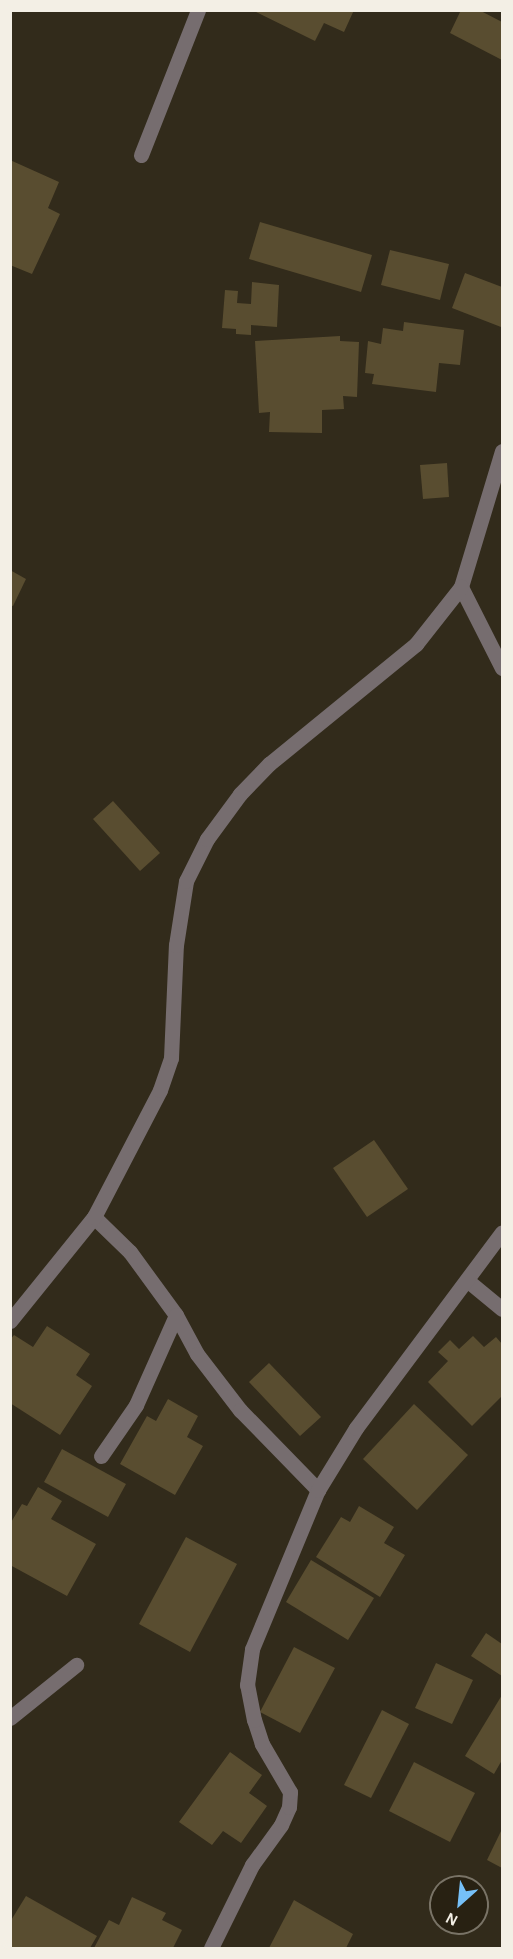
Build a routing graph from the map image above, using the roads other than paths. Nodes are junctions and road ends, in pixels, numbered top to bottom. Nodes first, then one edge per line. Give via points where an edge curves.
1 (198, 10) edge
2 (141, 155) dead end
3 (502, 451) edge
4 (461, 587) junction
5 (502, 668) edge
6 (94, 1217) junction
7 (502, 1232) edge
8 (468, 1281) junction
9 (502, 1309) edge
10 (176, 1314) junction
11 (10, 1321) edge
12 (101, 1456) dead end
13 (318, 1490) junction
14 (76, 1665) dead end
15 (10, 1718) edge
16 (211, 1948) edge

1 - 2 street
3 - 4 street
4 - 5 street
4 - 6 street via 416,644 269,764 240,794 207,839 186,881 176,945 171,1058 160,1090
6 - 10 street via 130,1252
6 - 11 street
7 - 8 street
8 - 9 street
8 - 13 street via 356,1428
10 - 12 street via 136,1404
10 - 13 street via 197,1354 240,1410
13 - 16 street via 252,1649 247,1685 262,1744 290,1792 290,1807 252,1865
14 - 15 street

